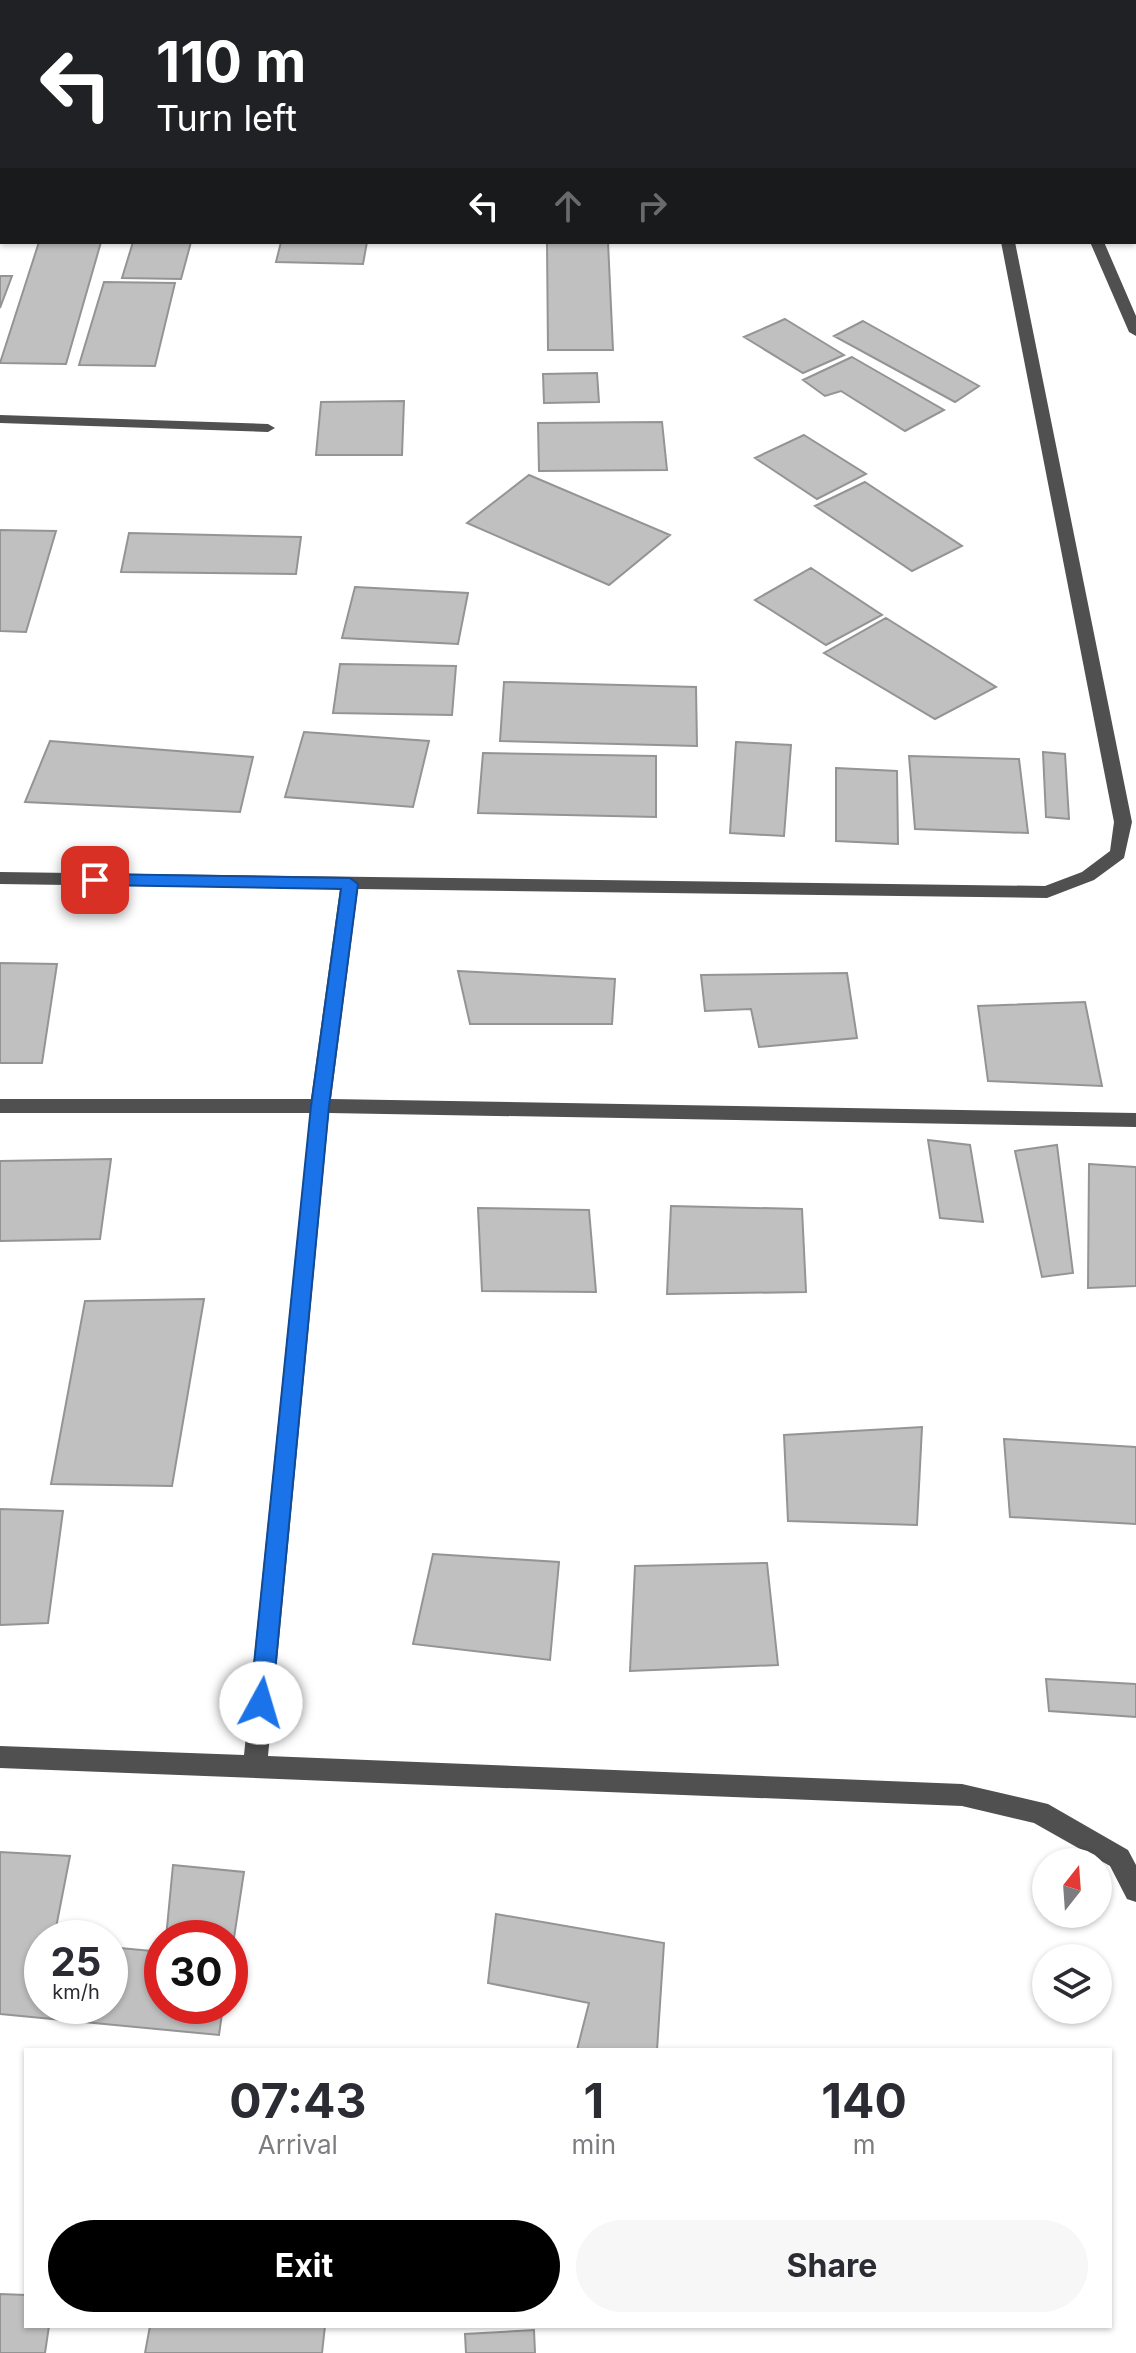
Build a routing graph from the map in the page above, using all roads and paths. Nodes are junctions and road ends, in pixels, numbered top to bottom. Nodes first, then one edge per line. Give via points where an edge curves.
1 (1008, 244) edge
2 (1098, 244) edge
3 (1136, 332) edge
4 (0, 419) edge
5 (268, 428) dead end
6 (0, 878) edge
7 (350, 884) junction
8 (0, 1106) edge
9 (320, 1106) junction
10 (1136, 1120) edge
11 (0, 1757) edge
12 (255, 1766) junction
13 (1136, 1890) edge

1 - 7 street via 1123,822 1118,854 1088,876 1047,892
2 - 3 street
4 - 5 street
6 - 7 street
7 - 9 street
8 - 9 street
9 - 10 street
9 - 12 street
11 - 12 street
12 - 13 street via 962,1795 1039,1812 1119,1858

